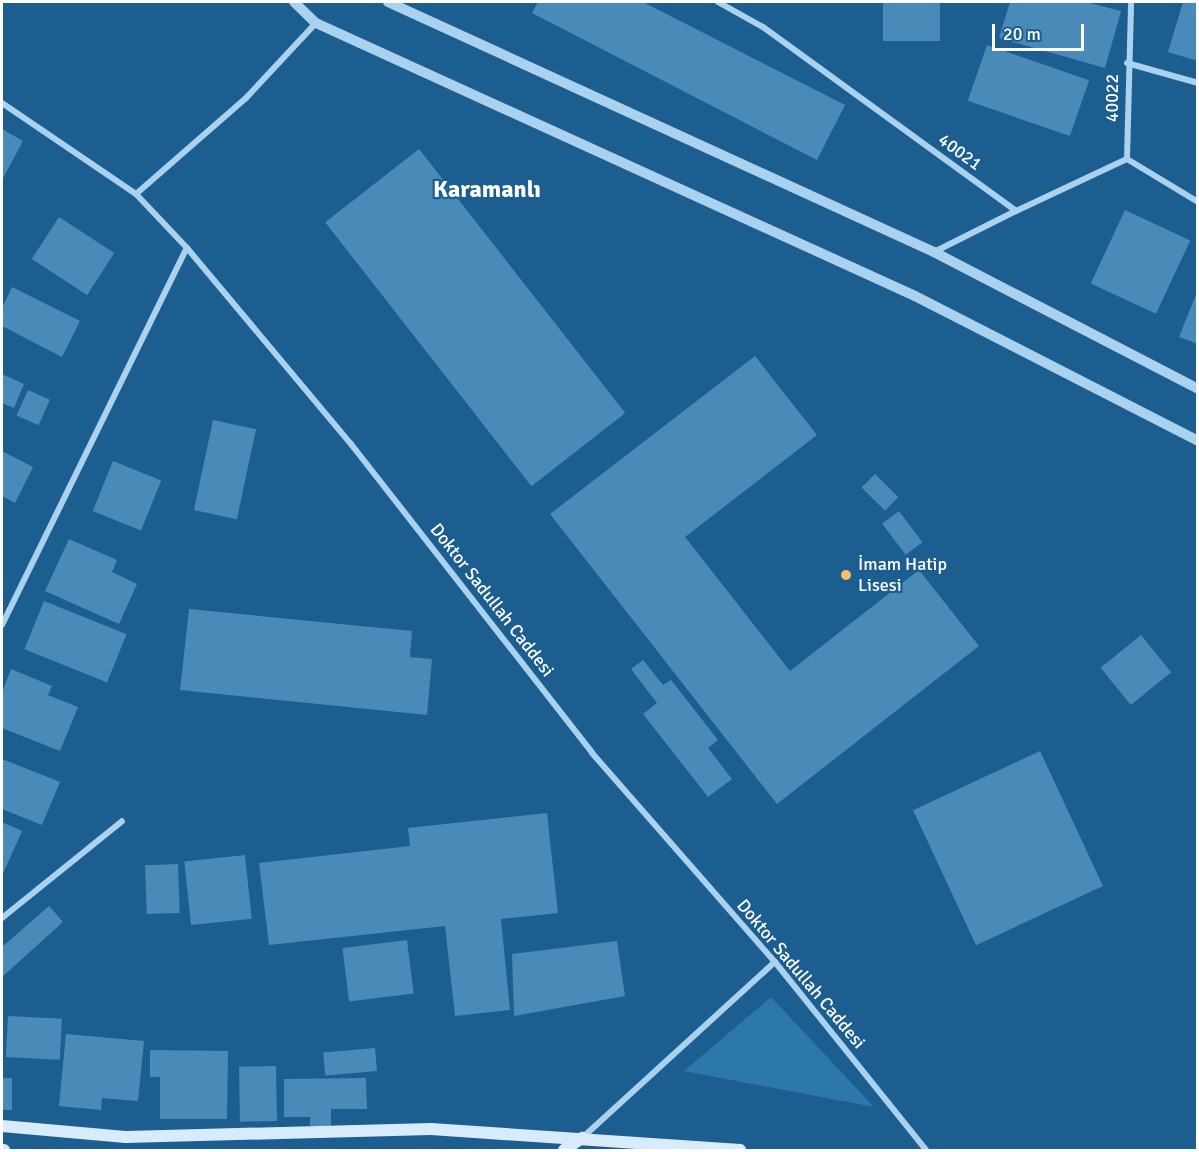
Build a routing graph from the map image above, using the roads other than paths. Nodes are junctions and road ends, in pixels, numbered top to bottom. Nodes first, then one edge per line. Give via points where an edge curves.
1 (294, 2) edge
2 (388, 2) edge
3 (718, 2) edge
4 (1131, 2) edge
5 (316, 22) junction
6 (1127, 63) junction
7 (1197, 83) edge
8 (2, 103) edge
9 (1127, 159) junction
10 (136, 194) junction
11 (1197, 202) edge
12 (1016, 210) junction
13 (187, 248) junction
14 (934, 252) junction
15 (1197, 389) edge
16 (1197, 441) edge
17 (2, 625) edge
18 (122, 821) dead end
19 (2, 918) edge
20 (775, 962) junction
21 (2, 1126) edge
22 (582, 1138) junction
23 (564, 1150) edge
24 (740, 1150) edge
25 (926, 1150) edge

1 - 5 street
2 - 14 street
3 - 12 street, 40021 via 763,27
4 - 6 street, 40022
5 - 10 street via 246,98
5 - 16 street via 915,296
6 - 7 street
6 - 9 street, 40022
8 - 10 street, Doktor Sadullah Caddesi
9 - 11 street
9 - 12 street
10 - 13 street, Doktor Sadullah Caddesi
12 - 14 street
13 - 17 street
13 - 20 street, Doktor Sadullah Caddesi via 351,444 592,753
14 - 15 street
18 - 19 street
20 - 22 street
20 - 25 street, Doktor Sadullah Caddesi
21 - 22 main road via 126,1137 431,1129
22 - 23 main road
22 - 24 main road

